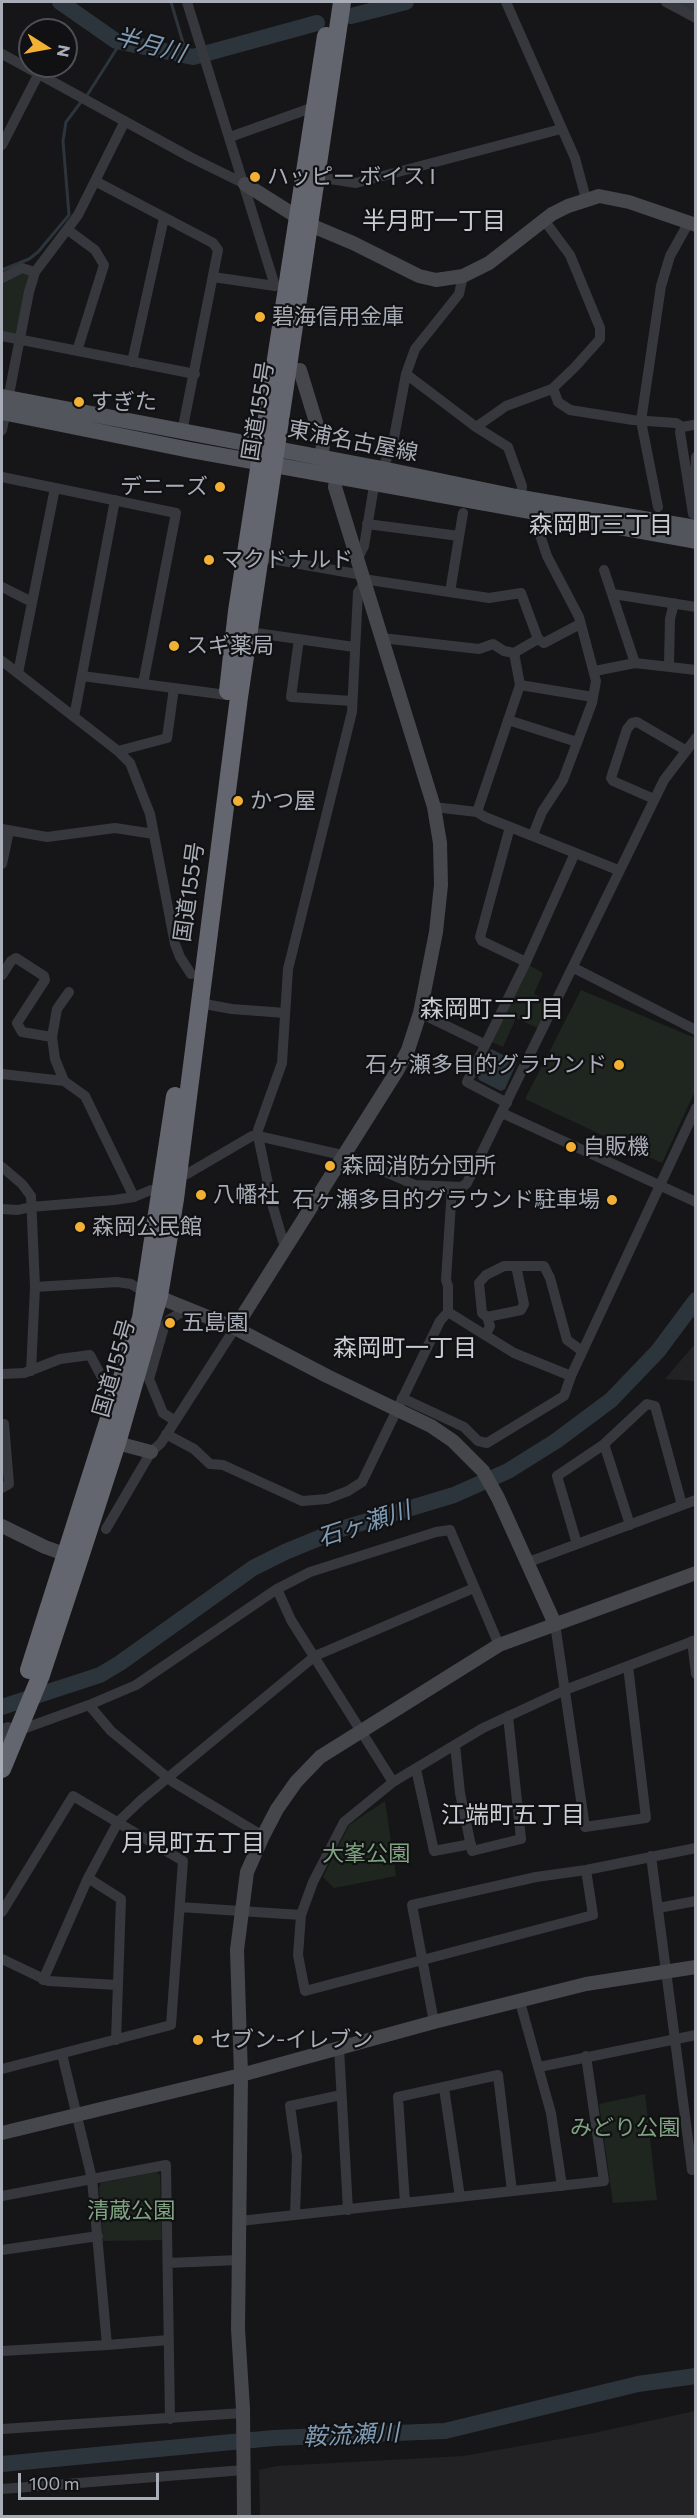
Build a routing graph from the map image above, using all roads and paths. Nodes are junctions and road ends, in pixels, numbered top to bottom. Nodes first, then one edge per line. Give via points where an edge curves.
1 (187, 2) edge
2 (331, 2) edge
3 (342, 2) edge
4 (506, 2) edge
5 (666, 2) edge
6 (696, 18) edge
7 (2, 54) edge
8 (18, 63) edge
9 (36, 78) edge
10 (44, 78) edge
11 (314, 107) junction
12 (125, 121) junction
13 (561, 129) junction
14 (230, 137) junction
15 (2, 145) edge
16 (317, 177) junction
17 (95, 181) junction
18 (245, 184) junction
19 (586, 199) junction
20 (164, 218) junction
21 (544, 220) junction
22 (304, 221) junction
23 (692, 223) edge
24 (68, 230) junction
25 (35, 272) junction
26 (464, 276) junction
27 (213, 277) junction
28 (2, 278) edge
29 (2, 336) edge
30 (20, 340) junction
31 (77, 351) junction
32 (132, 362) junction
33 (300, 370) dead end
34 (195, 374) junction
35 (406, 374) junction
36 (553, 388) junction
37 (4, 405) edge
38 (641, 421) junction
39 (693, 425) dead end
40 (476, 427) junction
41 (682, 427) junction
42 (2, 430) edge
43 (182, 432) junction
44 (268, 456) junction
45 (696, 457) edge
46 (321, 458) junction
47 (337, 475) junction
48 (380, 476) junction
49 (2, 477) edge
50 (696, 487) edge
51 (55, 488) junction
52 (521, 498) junction
53 (116, 500) junction
54 (658, 507) dead end
55 (463, 513) dead end
56 (538, 514) junction
57 (694, 521) edge
58 (367, 524) junction
59 (459, 536) junction
60 (696, 542) edge
61 (260, 557) junction
62 (357, 560) junction
63 (604, 570) dead end
64 (363, 579) junction
65 (2, 587) edge
66 (450, 592) junction
67 (613, 594) junction
68 (32, 602) junction
69 (674, 603) junction
70 (696, 607) edge
71 (580, 624) junction
72 (249, 632) junction
73 (382, 638) junction
74 (299, 639) junction
75 (538, 639) junction
76 (354, 647) junction
77 (514, 654) junction
78 (2, 660) edge
79 (635, 663) junction
80 (671, 667) junction
81 (696, 670) edge
82 (596, 671) junction
83 (18, 673) junction
84 (82, 676) junction
85 (143, 684) junction
86 (520, 685) junction
87 (174, 688) junction
88 (227, 696) junction
89 (593, 697) junction
90 (352, 701) junction
91 (74, 717) junction
92 (508, 720) junction
93 (696, 738) edge
94 (577, 742) junction
95 (685, 750) junction
96 (118, 751) junction
97 (654, 799) junction
98 (434, 807) junction
99 (477, 812) junction
100 (510, 827) junction
101 (5, 830) edge
102 (154, 834) junction
103 (532, 835) junction
104 (575, 853) junction
105 (2, 864) edge
106 (618, 870) junction
107 (526, 962) junction
108 (574, 968) junction
109 (191, 974) junction
110 (2, 975) edge
111 (69, 992) dead end
112 (199, 1003) junction
113 (285, 1013) junction
114 (420, 1013) junction
115 (696, 1030) edge
116 (52, 1037) junction
117 (484, 1044) junction
118 (2, 1074) edge
119 (64, 1081) junction
120 (504, 1108) junction
121 (696, 1108) edge
122 (258, 1136) junction
123 (344, 1155) junction
124 (2, 1167) edge
125 (187, 1174) dead end
126 (660, 1186) junction
127 (452, 1187) junction
128 (151, 1190) dead end
129 (134, 1197) junction
130 (696, 1202) edge
131 (31, 1207) junction
132 (2, 1209) edge
133 (288, 1244) junction
134 (516, 1266) junction
135 (35, 1287) junction
136 (152, 1294) junction
137 (185, 1307) junction
138 (448, 1312) junction
139 (487, 1317) junction
140 (235, 1328) junction
141 (486, 1334) junction
142 (582, 1351) junction
143 (31, 1371) junction
144 (2, 1374) edge
145 (571, 1376) junction
146 (119, 1390) junction
147 (399, 1404) junction
148 (174, 1420) junction
149 (2, 1424) edge
150 (166, 1434) junction
151 (117, 1443) junction
152 (604, 1444) junction
153 (151, 1452) junction
154 (2, 1488) edge
155 (696, 1500) edge
156 (682, 1505) junction
157 (2, 1526) edge
158 (630, 1526) junction
159 (106, 1529) dead end
160 (577, 1544) junction
161 (73, 1557) junction
162 (526, 1563) junction
163 (696, 1573) edge
164 (474, 1588) junction
165 (277, 1590) junction
166 (555, 1624) junction
167 (694, 1641) edge
168 (499, 1645) junction
169 (315, 1656) junction
170 (628, 1666) junction
171 (696, 1674) edge
172 (565, 1690) junction
173 (89, 1705) junction
174 (508, 1716) junction
175 (9, 1730) edge
176 (362, 1732) junction
177 (455, 1745) junction
178 (2, 1769) edge
179 (416, 1769) junction
180 (166, 1776) junction
181 (393, 1782) junction
182 (118, 1822) junction
183 (263, 1836) junction
184 (471, 1844) junction
185 (696, 1848) edge
186 (651, 1856) junction
187 (586, 1870) junction
188 (88, 1878) junction
189 (696, 1901) edge
190 (180, 1907) junction
191 (658, 1908) junction
192 (2, 1912) edge
193 (240, 1912) junction
194 (301, 1915) junction
195 (2, 1959) edge
196 (421, 1961) junction
197 (696, 1967) edge
198 (665, 1971) junction
199 (43, 1980) junction
200 (117, 1985) junction
201 (520, 2002) junction
202 (434, 2022) junction
203 (696, 2035) edge
204 (676, 2038) junction
205 (116, 2040) junction
206 (339, 2048) junction
207 (62, 2054) junction
208 (586, 2056) junction
209 (539, 2067) junction
210 (2, 2069) edge
211 (240, 2075) junction
212 (444, 2088) junction
213 (341, 2095) junction
214 (76, 2114) junction
215 (2, 2133) edge
216 (696, 2169) edge
217 (92, 2179) junction
218 (562, 2186) junction
219 (512, 2191) junction
220 (2, 2196) edge
221 (460, 2197) junction
222 (405, 2203) junction
223 (348, 2210) junction
224 (296, 2215) junction
225 (240, 2221) junction
226 (98, 2236) junction
227 (2, 2250) edge
228 (239, 2260) junction
229 (168, 2263) junction
230 (169, 2340) junction
231 (107, 2345) junction
232 (2, 2351) edge
233 (243, 2413) junction
234 (170, 2419) junction
235 (2, 2429) edge
236 (244, 2470) junction
237 (2, 2489) edge
238 (244, 2517) edge

1 - 14 street
2 - 11 highway, 国道155号
3 - 16 highway, 国道155号
4 - 13 street
5 - 6 street
7 - 8 street
9 - 15 street
10 - 12 street
11 - 14 street
11 - 22 highway, 国道155号
12 - 17 street
12 - 18 street
13 - 16 street via 356,183
13 - 19 street via 575,158
14 - 18 street
16 - 22 highway, 国道155号
17 - 20 street
17 - 24 street
18 - 22 street
18 - 27 street via 275,286
19 - 21 street
19 - 23 street via 612,197
20 - 27 street via 213,243 218,250
20 - 32 street
21 - 26 street via 489,263
21 - 36 street via 570,255 601,332 600,339
22 - 26 street via 419,276 436,280
22 - 44 highway, 国道155号
23 - 38 street via 670,256 662,286
24 - 25 street
24 - 31 street via 95,250 104,265
25 - 28 street via 22,268
25 - 30 street
26 - 35 street via 459,294 415,349
27 - 34 street
29 - 30 street
30 - 31 street
30 - 37 street
31 - 32 street
32 - 34 street
33 - 46 street via 323,445
34 - 43 street
35 - 40 street
35 - 48 street via 393,442
36 - 38 street via 558,402 570,410
36 - 40 street via 506,406
37 - 42 street
37 - 43 main road, 東浦名古屋線
37 - 44 main road, 東浦名古屋線
38 - 41 street via 676,423
38 - 54 street
39 - 41 street
40 - 52 street via 508,447 522,486
41 - 57 street
43 - 44 main road, 東浦名古屋線
44 - 46 main road, 東浦名古屋線
44 - 47 main road, 東浦名古屋線
44 - 61 highway, 国道155号
44 - 88 highway, 国道155号 via 237,611
45 - 50 street
46 - 48 main road, 東浦名古屋線
47 - 48 main road, 東浦名古屋線
47 - 62 street via 335,487
48 - 52 main road, 東浦名古屋線
48 - 56 main road, 東浦名古屋線
48 - 58 street
49 - 51 street
51 - 53 street
51 - 68 street
52 - 57 main road, 東浦名古屋線
53 - 84 street
53 - 85 street via 176,513
55 - 59 street
56 - 60 main road, 東浦名古屋線
56 - 71 street via 537,526 547,556
58 - 59 street
58 - 62 street
59 - 66 street
61 - 64 street
61 - 72 highway, 国道155号
62 - 64 street
63 - 67 street
64 - 66 street
64 - 73 street
64 - 76 street via 358,592
65 - 68 street
66 - 75 street via 489,598 521,593
67 - 69 street
67 - 79 street
68 - 83 street
69 - 70 street
69 - 80 street via 670,619
71 - 75 street via 544,643
71 - 82 street
72 - 74 street
72 - 112 highway, 国道155号
73 - 77 street via 479,649 493,644
73 - 98 street
74 - 76 street
74 - 90 street via 291,697
75 - 77 street
76 - 90 street
77 - 86 street
78 - 83 street
79 - 80 street
79 - 82 street
80 - 81 street
82 - 89 street
83 - 91 street
84 - 85 street
84 - 91 street
85 - 87 street
86 - 89 street
86 - 92 street
87 - 88 street
87 - 96 street via 167,738
88 - 109 highway, 国道155号
89 - 94 street
90 - 113 street via 298,922 288,969
91 - 96 street
92 - 94 street
92 - 99 street
93 - 95 street
94 - 103 street via 563,780
95 - 97 street
95 - 97 street via 637,722 627,729 611,778
96 - 102 street via 130,763
97 - 106 street
98 - 99 street
98 - 114 street via 441,885
99 - 100 street
100 - 103 street
100 - 107 street via 480,937
101 - 102 street via 47,837 115,828
101 - 105 street
102 - 109 street via 172,935
103 - 104 street
104 - 106 street
104 - 107 street
106 - 108 street
107 - 117 street
108 - 115 street
108 - 120 street
109 - 136 highway, 国道155号
110 - 116 street via 16,958 44,976 17,1023 22,1032
111 - 116 street via 57,1009
112 - 113 street
112 - 136 highway, 国道155号 via 175,1199
113 - 122 street via 282,1063
114 - 117 street
114 - 123 street via 397,1071
116 - 119 street
117 - 120 street via 467,1082
118 - 119 street
119 - 129 street via 85,1096
120 - 126 street
120 - 127 street via 467,1183
121 - 126 street
122 - 123 street
122 - 125 street
122 - 133 street via 273,1208 283,1241
123 - 127 street via 415,1185
123 - 133 street
124 - 131 street via 31,1196
126 - 130 street
126 - 142 street
127 - 138 street via 446,1280
128 - 129 street
129 - 131 street
131 - 132 street
131 - 135 street
133 - 140 street
134 - 139 street via 504,1266 479,1283 482,1313
134 - 139 street via 524,1304 521,1310
134 - 142 street via 544,1266 567,1340
135 - 136 street via 117,1282
135 - 143 street
136 - 137 street
136 - 146 highway, 国道155号
136 - 151 highway, 国道155号
137 - 140 street
137 - 148 street via 164,1327 149,1379 163,1413
138 - 141 street
138 - 147 street
139 - 141 street via 490,1326
140 - 147 street
140 - 148 street
141 - 145 street via 514,1353
142 - 145 street
143 - 144 street
143 - 146 street via 60,1359 90,1355 106,1385
145 - 147 street via 564,1396 487,1443 478,1441 464,1427
146 - 161 highway, 国道155号
147 - 150 street via 363,1482 327,1499 310,1502 222,1465 210,1464 194,1449
147 - 162 street via 453,1441 477,1464 498,1498
148 - 150 street
149 - 154 street via 9,1484
150 - 153 street
151 - 153 street
151 - 161 highway, 国道155号
152 - 156 street via 647,1404 655,1406
152 - 158 street
152 - 160 street via 557,1476
153 - 159 street
155 - 156 street
156 - 158 street
157 - 161 street
158 - 160 street
160 - 162 street
161 - 175 highway, 国道155号 via 33,1679
162 - 166 street
163 - 166 street
164 - 165 street via 450,1530 310,1572
164 - 168 street
164 - 169 street
165 - 169 street
165 - 173 street via 136,1685
166 - 168 street
166 - 172 street
167 - 170 street
167 - 171 street
168 - 176 street
169 - 176 street
169 - 180 street
170 - 172 street
170 - 172 street via 646,1818 585,1827
172 - 174 street
173 - 175 street
173 - 180 street via 111,1731
174 - 177 street
174 - 184 street via 521,1839 472,1851
175 - 178 highway, 国道155号
176 - 181 street
176 - 183 street via 321,1757 296,1782
177 - 179 street
177 - 184 street
179 - 181 street
179 - 184 street via 434,1851
180 - 182 street
180 - 183 street
181 - 194 street via 344,1822
182 - 188 street
182 - 190 street via 183,1861
182 - 192 street via 74,1796
183 - 193 street via 247,1872
185 - 186 street
186 - 187 street
186 - 191 street
187 - 196 street via 593,1915
187 - 196 street via 411,1905
188 - 199 street
188 - 200 street via 122,1899
189 - 191 street
190 - 193 street
190 - 205 street via 171,2025
191 - 198 street
193 - 194 street
193 - 211 street
194 - 196 street via 298,1955 306,1991
195 - 199 street
196 - 202 street
197 - 198 street
198 - 201 street via 586,1984
198 - 204 street
199 - 200 street
200 - 205 street
201 - 202 street
201 - 209 street
202 - 206 street
203 - 204 street
204 - 208 street
204 - 216 street via 692,2169
205 - 207 street
206 - 211 street
206 - 213 street
207 - 210 street
207 - 214 street
208 - 209 street
208 - 218 street via 604,2181
209 - 218 street via 551,2113
211 - 214 street
211 - 225 street
212 - 219 street via 498,2075
212 - 221 street
212 - 222 street via 398,2097
213 - 223 street
213 - 224 street via 290,2106 297,2156
214 - 215 street
214 - 217 street
217 - 220 street
217 - 226 street
217 - 229 street via 166,2165
218 - 219 street
219 - 221 street
221 - 222 street
222 - 223 street
223 - 224 street
224 - 225 street
225 - 228 street
226 - 227 street
226 - 231 street
228 - 229 street
228 - 233 street
229 - 230 street
230 - 231 street
230 - 234 street
231 - 232 street
233 - 234 street
233 - 236 street
234 - 235 street
236 - 237 street
236 - 238 street

